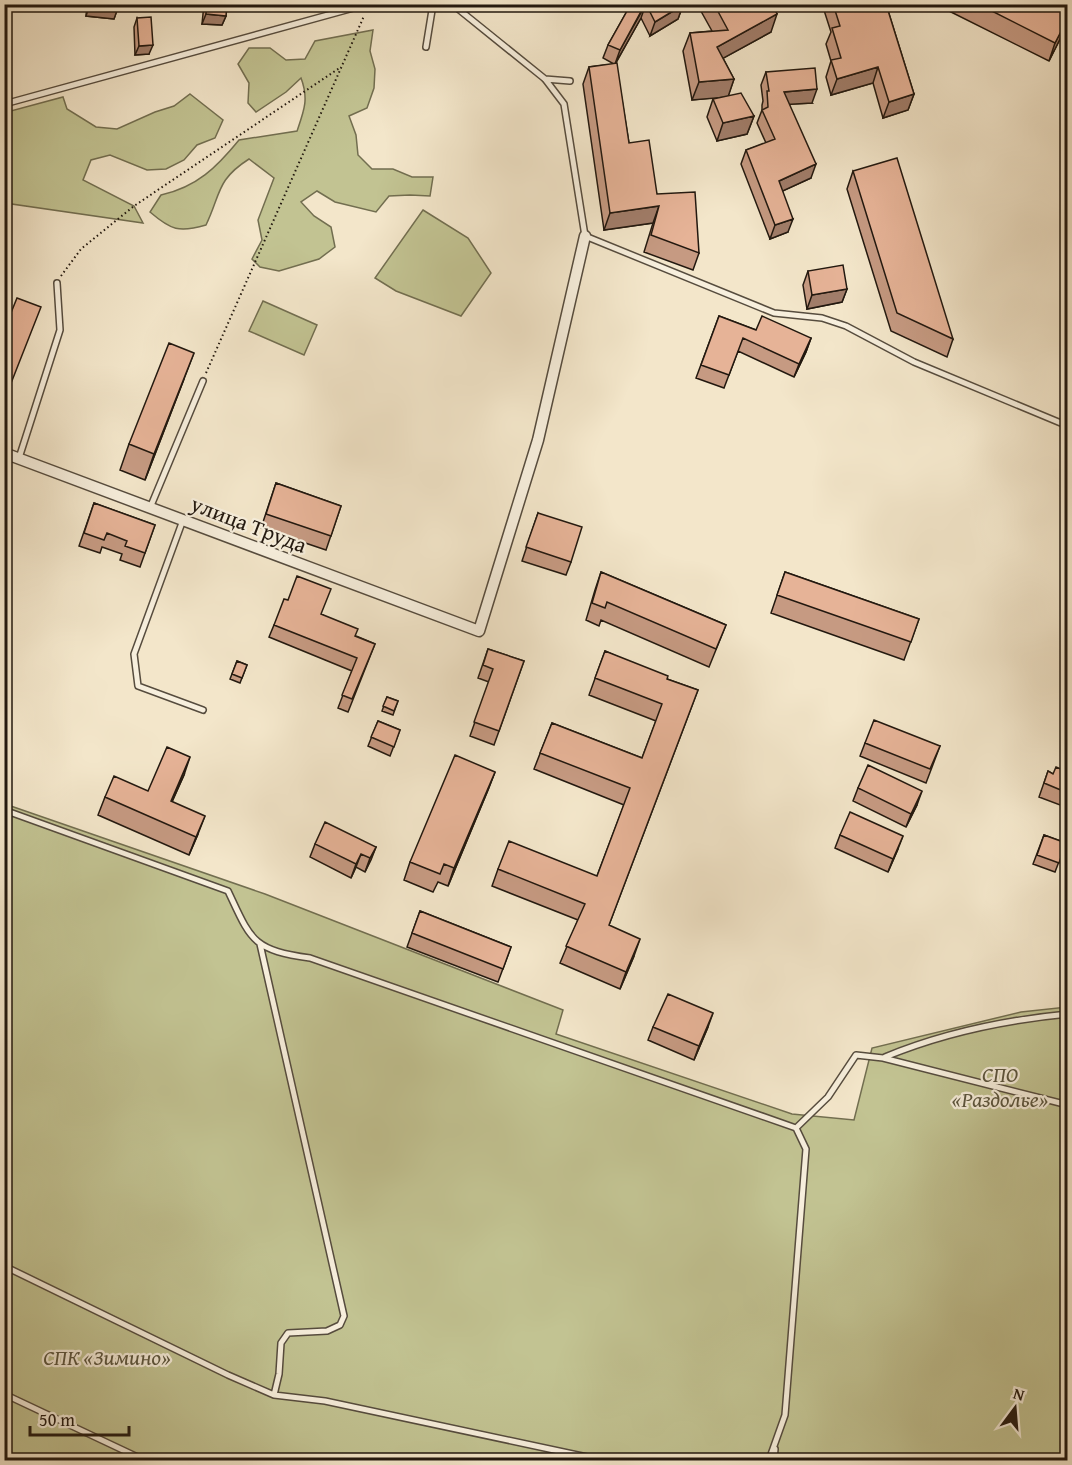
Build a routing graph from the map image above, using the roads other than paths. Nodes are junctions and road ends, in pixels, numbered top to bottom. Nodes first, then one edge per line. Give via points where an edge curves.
1 (368, 4) edge
2 (433, 4) edge
3 (452, 4) edge
4 (426, 47) dead end
5 (545, 79) junction
6 (570, 81) dead end
7 (8, 103) dead end
8 (585, 236) junction
9 (57, 282) road end
10 (202, 381) road end
11 (1068, 426) edge
12 (4, 453) edge
13 (19, 458) junction
14 (150, 508) junction
15 (183, 520) junction
16 (203, 710) dead end
17 (4, 810) edge
18 (260, 944) junction
19 (1068, 1014) edge
20 (883, 1058) junction
21 (1068, 1105) edge
22 (796, 1128) junction
23 (4, 1266) edge
24 (4, 1394) edge
25 (274, 1395) junction
26 (775, 1445) junction
27 (144, 1461) edge
28 (601, 1461) edge
29 (769, 1461) edge
30 (774, 1461) edge

1 - 7 lane
2 - 4 lane
3 - 5 lane
5 - 6 lane
5 - 8 lane via 564,104
8 - 11 lane via 774,313 822,318 846,326 914,362
8 - 15 street, улица Труда via 538,440 479,631
9 - 13 lane via 60,330
10 - 14 lane
12 - 13 street, улица Труда
13 - 14 street, улица Труда
14 - 15 street, улица Труда
15 - 16 lane via 134,654 138,686
17 - 18 lane via 228,891 247,930
18 - 22 lane via 279,954 321,962
18 - 25 lane via 344,1316 340,1325 327,1331 288,1333 280,1343
19 - 20 lane via 988,1026 920,1043
20 - 21 lane
20 - 22 lane via 856,1054 828,1098
22 - 26 lane via 806,1149 785,1415
23 - 25 lane
24 - 27 lane
25 - 28 lane via 325,1401
26 - 29 lane
26 - 30 lane

